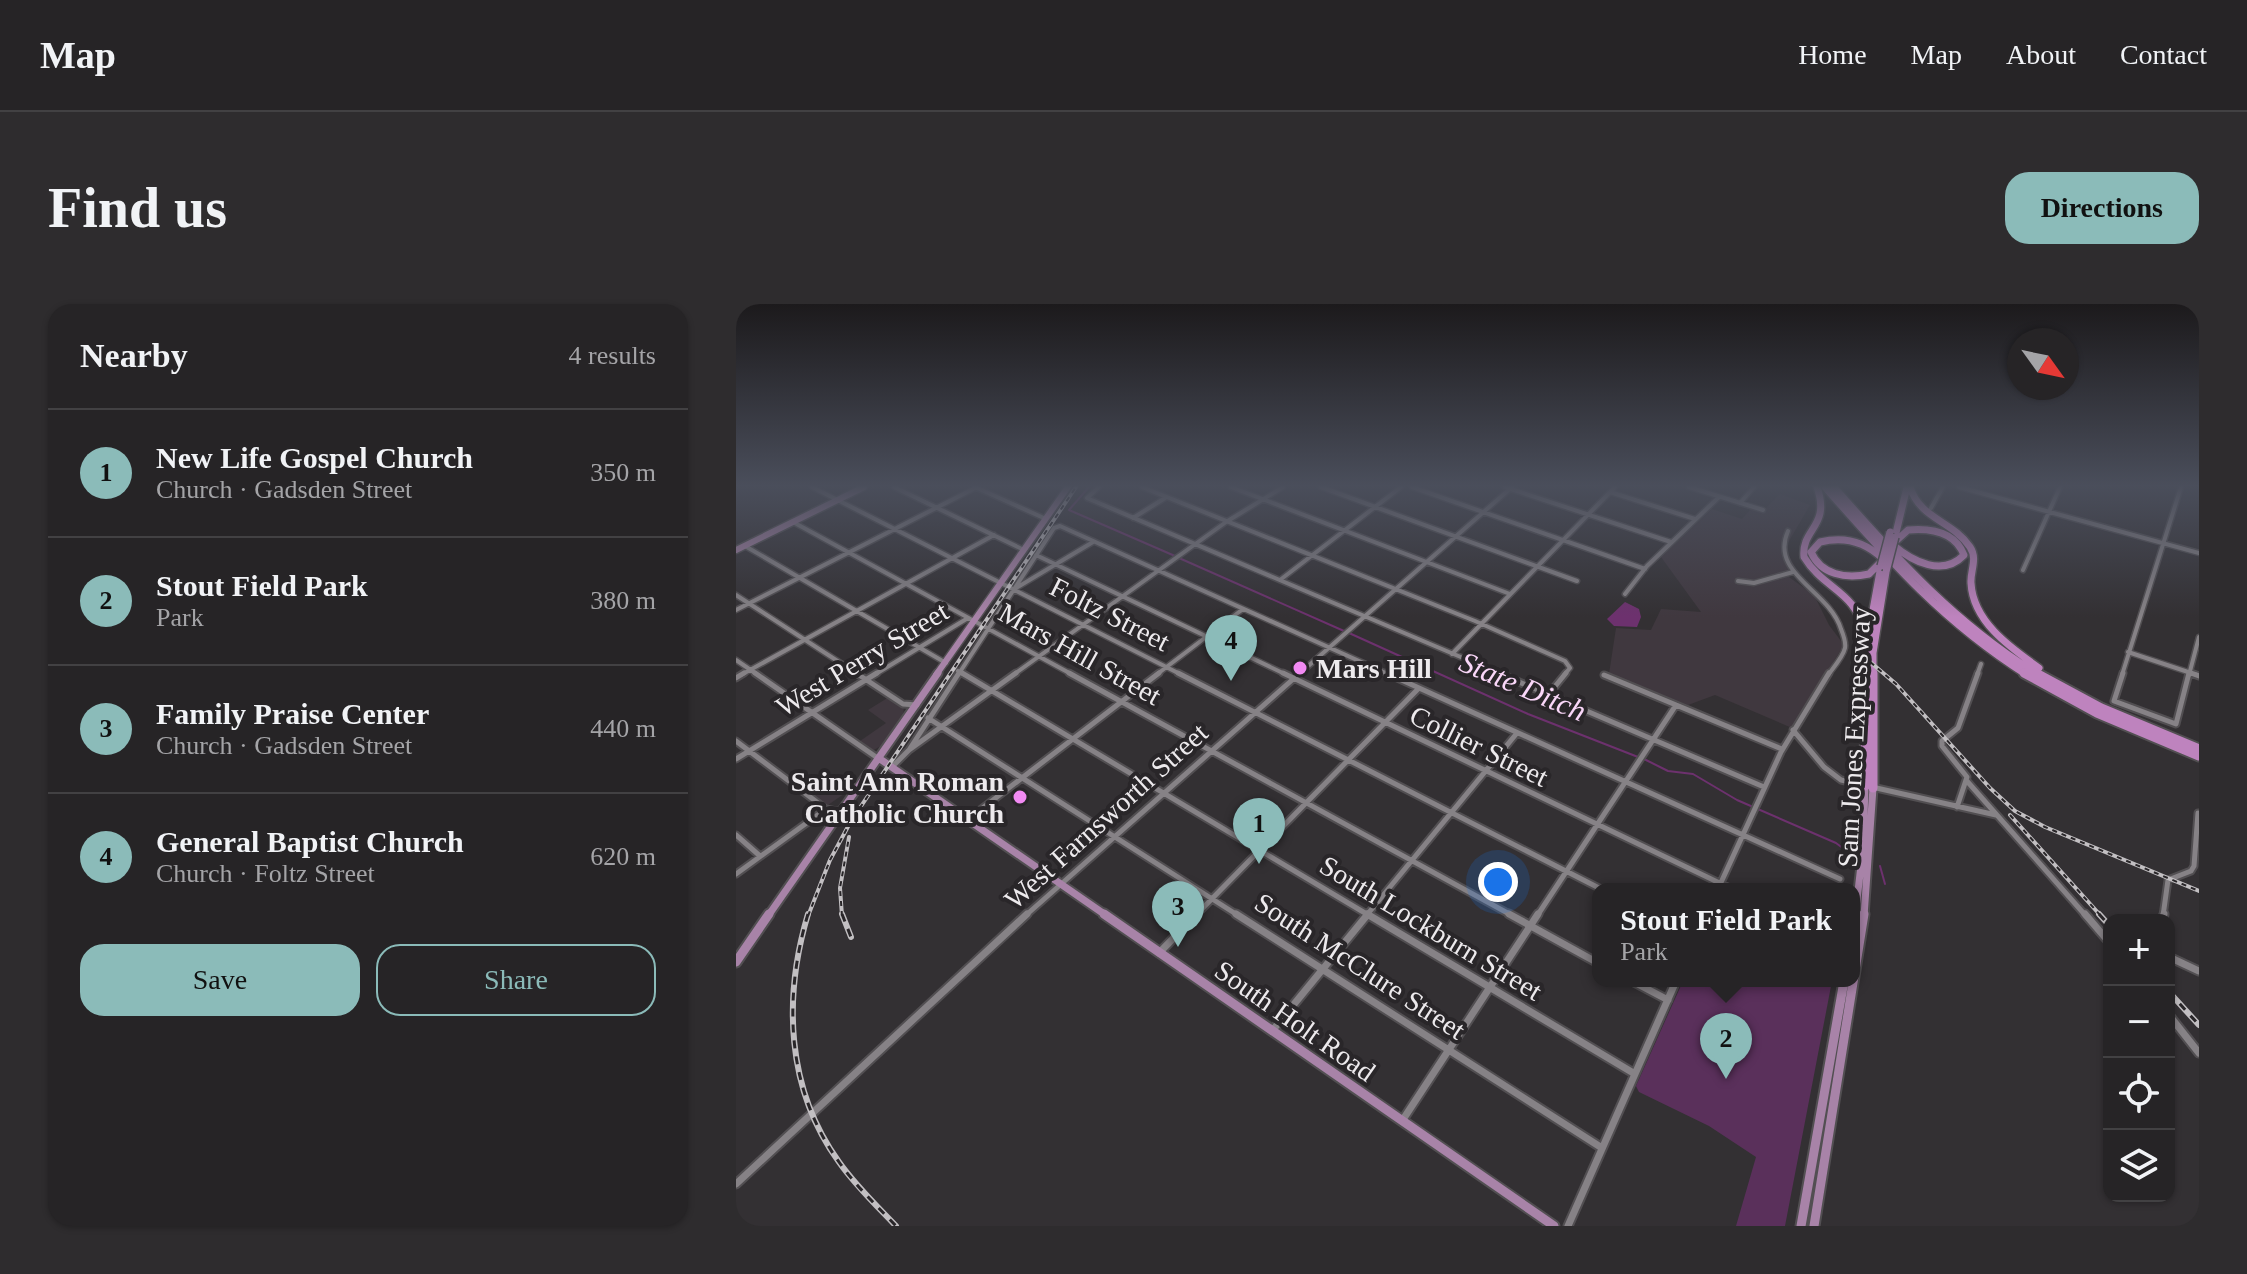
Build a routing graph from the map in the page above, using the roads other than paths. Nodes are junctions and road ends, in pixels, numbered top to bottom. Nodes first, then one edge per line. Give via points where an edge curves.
1 (777, 530) edge
2 (807, 530) edge
3 (894, 530) edge
4 (898, 530) edge
5 (984, 530) edge
6 (1039, 530) edge
7 (1055, 530) edge
8 (1065, 530) edge
9 (1161, 530) edge
10 (1215, 530) edge
11 (1246, 530) edge
12 (1440, 530) edge
13 (1463, 530) edge
14 (1535, 530) edge
15 (1573, 530) edge
16 (1634, 530) edge
17 (1684, 530) edge
18 (1814, 530) edge
19 (1863, 530) edge
20 (1875, 530) edge
21 (1878, 530) edge
22 (1896, 530) edge
23 (1908, 530) edge
24 (1933, 530) edge
25 (1947, 530) edge
26 (2041, 530) edge
27 (2115, 530) edge
28 (2167, 530) edge
29 (1345, 531) joint
30 (1788, 531) dead end
31 (994, 535) junction
32 (1456, 536) junction
33 (1894, 539) junction
34 (1563, 540) junction
35 (1094, 541) junction
36 (1671, 542) junction
37 (2163, 543) junction
38 (1195, 544) junction
39 (745, 546) junction
40 (736, 550) edge
41 (1025, 550) junction
42 (849, 553) junction
43 (2199, 553) edge
44 (1036, 555) junction
45 (1312, 556) junction
46 (953, 558) junction
47 (1427, 562) junction
48 (1055, 564) junction
49 (1882, 565) junction
50 (1537, 566) junction
51 (1645, 569) junction
52 (2023, 570) dead end
53 (1159, 571) junction
54 (1793, 572) junction
55 (799, 578) junction
56 (1280, 580) junction
57 (1577, 581) dead end
58 (1738, 581) dead end
59 (906, 584) junction
60 (1002, 584) junction
61 (1395, 589) junction
62 (1013, 590) junction
63 (1510, 594) junction
64 (1625, 594) dead end
65 (736, 595) edge
66 (1122, 597) junction
67 (749, 604) junction
68 (1243, 609) junction
69 (736, 610) edge
70 (856, 612) junction
71 (1364, 616) junction
72 (972, 620) junction
73 (1083, 625) junction
74 (1479, 625) junction
75 (987, 628) junction
76 (1965, 631) junction
77 (1206, 637) junction
78 (2199, 637) edge
79 (805, 640) junction
80 (1329, 647) junction
81 (918, 648) junction
82 (1867, 649) junction
83 (2128, 652) junction
84 (1452, 654) junction
85 (1039, 657) junction
86 (736, 660) edge
87 (947, 664) junction
88 (1981, 664) dead end
89 (1166, 667) junction
90 (750, 670) junction
91 (958, 671) junction
92 (2190, 673) junction
93 (1604, 675) dead end
94 (2199, 676) edge
95 (736, 678) edge
96 (867, 679) junction
97 (1293, 679) junction
98 (1419, 688) junction
99 (991, 691) junction
100 (1548, 695) junction
101 (1121, 702) junction
102 (918, 705) junction
103 (1676, 705) junction
104 (811, 713) junction
105 (1255, 713) junction
106 (930, 719) junction
107 (1385, 723) junction
108 (942, 726) junction
109 (1793, 730) junction
110 (1517, 733) junction
111 (1072, 739) junction
112 (1653, 739) junction
113 (736, 741) edge
114 (2199, 747) edge
115 (1782, 749) junction
116 (909, 750) junction
117 (749, 751) junction
118 (1211, 751) junction
119 (2199, 756) edge
120 (736, 759) edge
121 (880, 759) junction
122 (1348, 760) junction
123 (893, 766) junction
124 (1485, 770) junction
125 (1023, 777) junction
126 (1966, 780) junction
127 (1625, 782) junction
128 (1764, 787) junction
129 (1869, 787) junction
130 (1163, 793) junction
131 (1306, 803) junction
132 (1957, 807) junction
133 (826, 809) junction
134 (842, 812) junction
135 (1451, 812) junction
136 (2198, 813) edge
137 (1996, 815) junction
138 (967, 820) junction
139 (1597, 825) junction
140 (736, 835) edge
141 (1742, 835) junction
142 (1115, 836) junction
143 (1260, 850) junction
144 (760, 856) junction
145 (1412, 861) junction
146 (1567, 871) junction
147 (736, 874) edge
148 (1840, 879) dead end
149 (1713, 883) edge
150 (1720, 883) edge
151 (1859, 883) edge
152 (1060, 884) junction
153 (1592, 884) edge
154 (1213, 898) junction
155 (1368, 914) junction
156 (2164, 914) edge
157 (1530, 927) junction
158 (2103, 935) edge
159 (1860, 945) edge
160 (1159, 954) junction
161 (1592, 960) edge
162 (2175, 960) edge
163 (736, 962) edge
164 (1323, 969) junction
165 (2199, 971) edge
166 (1490, 987) junction
167 (1643, 987) edge
168 (1673, 987) edge
169 (1843, 987) edge
170 (1853, 987) edge
171 (1668, 1000) junction
172 (2175, 1023) edge
173 (1271, 1032) junction
174 (1449, 1049) junction
175 (2199, 1053) edge
176 (1635, 1074) junction
177 (1402, 1121) junction
178 (1602, 1148) junction
179 (736, 1184) edge
180 (1554, 1226) edge
181 (1568, 1226) edge
182 (1801, 1226) edge
183 (1814, 1226) edge

1 - 39 main road
2 - 42 street, Mars Hill Street
3 - 42 street
4 - 46 street, Foltz Street
5 - 31 street
6 - 41 main road
7 - 44 street
8 - 35 street
9 - 38 street
10 - 38 street
11 - 45 street
12 - 32 street
13 - 32 street, West Farnsworth Street
14 - 34 street
15 - 34 street
16 - 36 street
17 - 36 street
18 - 82 highway via 1804,556 1855,605
19 - 76 highway via 1917,590
20 - 114 highway via 1930,592 1988,641 2090,702
21 - 24 highway via 1910,558 1944,565 1960,561 1964,555 1955,540
22 - 33 highway, Sam Jones Expressway
23 - 33 highway
25 - 114 highway via 1971,548 1976,602 2013,648 2092,697
26 - 52 street
27 - 37 street
28 - 37 street
29 - 45 street
29 - 47 street
30 - 54 street via 1781,555
31 - 41 street
31 - 46 street
32 - 47 street, West Farnsworth Street
32 - 50 street
33 - 49 highway, Sam Jones Expressway, bridge
33 - 49 highway, Sam Jones Expressway, bridge
34 - 50 street
34 - 51 street
35 - 48 street
35 - 53 street
36 - 51 street
37 - 43 street
37 - 83 street
38 - 53 street
38 - 56 street
39 - 40 main road
39 - 55 street
41 - 60 main road
42 - 55 street
42 - 59 street, Mars Hill Street
44 - 48 street, Collier Street
44 - 62 street
45 - 56 street
45 - 61 street
46 - 59 street
46 - 60 street, Foltz Street
47 - 61 street, West Farnsworth Street
47 - 63 street
48 - 62 street
48 - 66 street, Collier Street
49 - 76 highway via 1869,574 1845,576 1821,567 1811,552 1817,543 1830,539 1864,545
49 - 82 highway, Sam Jones Expressway
49 - 129 highway, Sam Jones Expressway
50 - 57 street
50 - 63 street
51 - 64 street
53 - 66 street
53 - 68 street
54 - 58 street via 1754,583
54 - 109 street via 1828,603 1845,645
55 - 67 street
55 - 70 street
56 - 71 street
59 - 70 street
59 - 72 street, Mars Hill Street
60 - 62 street, Foltz Street
60 - 72 main road
61 - 71 street, West Farnsworth Street
61 - 74 street
62 - 73 street, Foltz Street
62 - 75 street
63 - 74 street
65 - 67 street
66 - 73 street
66 - 77 street, Collier Street
67 - 69 street
67 - 79 street
68 - 77 street
68 - 80 street
70 - 79 street
70 - 81 street
71 - 80 street, West Farnsworth Street
71 - 84 street
72 - 75 street, Mars Hill Street
72 - 81 street, West Perry Street
72 - 87 main road
73 - 85 street
73 - 89 street, Foltz Street
74 - 84 street
74 - 100 street via 1570,665
75 - 85 street, Mars Hill Street
75 - 91 street
76 - 119 highway via 2064,696
77 - 89 street
77 - 97 street, Collier Street
78 - 92 street
79 - 90 street
79 - 96 street
80 - 97 street, West Farnsworth Street
80 - 98 street
81 - 87 street
81 - 96 street, West Perry Street
82 - 129 highway, Sam Jones Expressway
83 - 92 street
83 - 92 street via 2113,700 2173,725
84 - 100 street
85 - 99 street
85 - 101 street, Mars Hill Street
86 - 90 street, South Holt Road
87 - 102 main road
88 - 126 street via 1958,728 1942,746
89 - 101 street
89 - 105 street, Foltz Street
90 - 95 street
90 - 104 street, South Holt Road
91 - 99 street, South Lockburn Street
91 - 106 street
92 - 94 street
93 - 103 street
96 - 102 street via 903,704
96 - 104 street, West Perry Street
97 - 105 street, West Farnsworth Street
97 - 107 street, Collier Street
98 - 107 street
98 - 110 street
99 - 108 street
99 - 111 street, South Lockburn Street
100 - 112 street
101 - 111 street
101 - 118 street, Mars Hill Street
102 - 121 main road
103 - 112 street
103 - 115 street
104 - 117 street, West Perry Street
104 - 121 street, South Holt Road
105 - 118 street, West Farnsworth Street
105 - 122 street, Foltz Street
106 - 108 street, South McClure Street
106 - 116 street
107 - 122 street
107 - 124 street, Collier Street
108 - 116 street
108 - 125 street, South McClure Street
109 - 115 street
109 - 129 street via 1835,776
110 - 124 street
110 - 127 street
111 - 125 street
111 - 130 street, South Lockburn Street
112 - 127 street
112 - 128 street
113 - 117 street
115 - 128 street
116 - 123 street
117 - 120 street, West Perry Street
117 - 133 street
118 - 130 street, West Farnsworth Street
118 - 131 street, Mars Hill Street
121 - 123 main road, South Holt Road
121 - 134 main road
122 - 131 street
122 - 135 street, Foltz Street
123 - 138 main road, South Holt Road
124 - 135 street
124 - 139 street, Collier Street
125 - 138 street
125 - 142 street, South McClure Street
126 - 132 street
126 - 137 street
127 - 139 street
127 - 141 street
128 - 141 street
129 - 132 street
129 - 151 main road, Sam Jones Expressway
129 - 159 main road, Sam Jones Expressway
130 - 142 street, West Farnsworth Street
130 - 143 street, South Lockburn Street
131 - 143 street
131 - 145 street, Mars Hill Street
132 - 137 street
133 - 134 street
133 - 144 street
134 - 163 main road
135 - 145 street
135 - 146 street, Foltz Street
136 - 156 street via 2194,866 2168,880
137 - 158 street
138 - 152 main road, South Holt Road
139 - 146 street
139 - 149 street, Collier Street
140 - 144 street
141 - 148 street
141 - 150 street
142 - 152 street, West Farnsworth Street
142 - 154 street, South McClure Street
143 - 154 street
143 - 155 street, South Lockburn Street
144 - 147 street
145 - 155 street
145 - 157 street, Mars Hill Street
146 - 153 street, Foltz Street
146 - 157 street
152 - 160 main road, South Holt Road
152 - 179 street, West Farnsworth Street
154 - 160 street
154 - 164 street, South McClure Street
155 - 164 street
155 - 166 street, South Lockburn Street
157 - 161 street, Mars Hill Street
157 - 166 street
160 - 173 main road, South Holt Road
162 - 165 street
164 - 173 street
164 - 174 street, South McClure Street
166 - 174 street
166 - 176 street, South Lockburn Street
167 - 171 street
168 - 171 street
169 - 182 main road
170 - 183 main road, Sam Jones Expressway
171 - 176 street
172 - 175 street
173 - 177 main road, South Holt Road
174 - 177 street
174 - 178 street, South McClure Street
176 - 178 street
177 - 180 main road, South Holt Road
178 - 181 street

